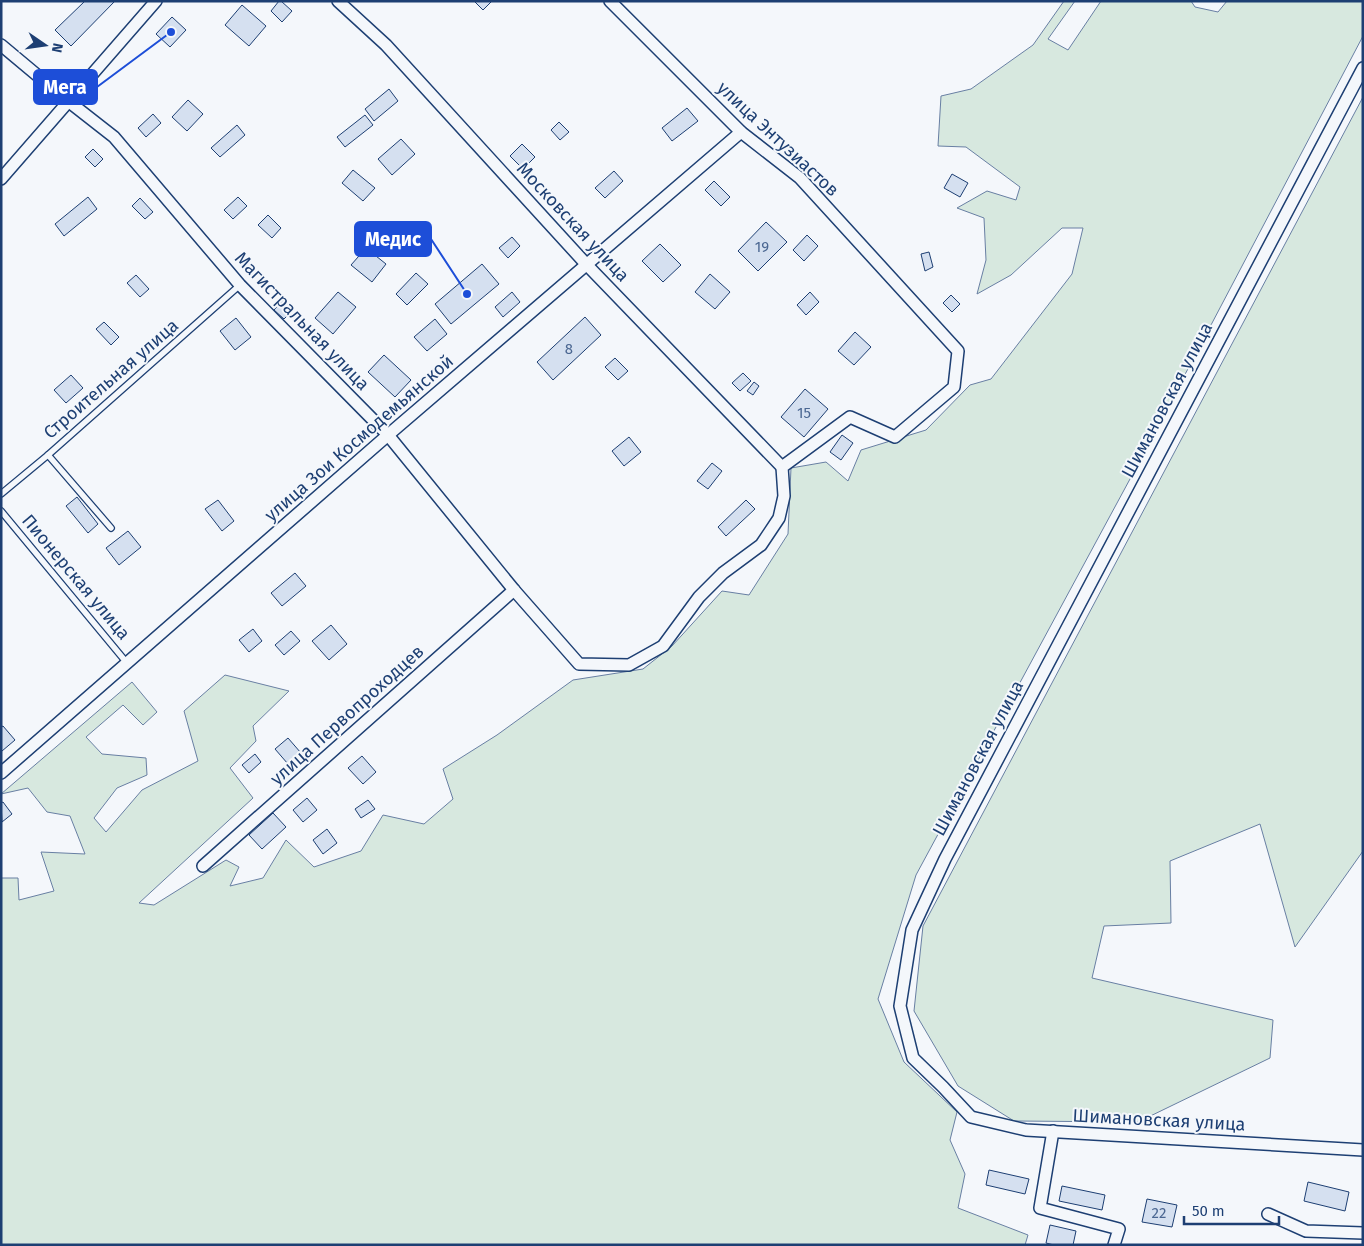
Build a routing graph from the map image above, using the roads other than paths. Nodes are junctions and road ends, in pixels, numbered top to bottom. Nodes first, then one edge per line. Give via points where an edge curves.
1 (156, 1) edge
2 (338, 1) edge
3 (610, 1) edge
4 (1, 45) edge
5 (1363, 68) edge
6 (68, 101) junction
7 (742, 132) junction
8 (1, 179) edge
9 (586, 264) junction
10 (240, 285) junction
11 (388, 435) junction
12 (48, 455) junction
13 (782, 467) junction
14 (1, 494) edge
15 (1, 510) edge
16 (111, 528) dead end
17 (514, 590) junction
18 (127, 663) junction
19 (1, 773) edge
20 (202, 866) dead end
21 (1053, 1131) junction
22 (1363, 1150) edge
23 (1268, 1214) dead end
24 (1363, 1233) edge
25 (1114, 1245) edge

1 - 6 street
2 - 9 street, Московская улица via 386,45
3 - 7 street, улица Энтузиастов
4 - 6 street, Магистральная улица
5 - 21 street, Шимановская улица via 945,859 912,930 900,1006 913,1058 971,1117 1026,1130
6 - 8 street
6 - 10 street, Магистральная улица via 114,137
7 - 9 street, улица Зои Космодемьянской
7 - 13 street, улица Энтузиастов via 800,178 958,351 954,387 895,437 850,417
9 - 11 street, улица Зои Космодемьянской
9 - 13 street, Московская улица
10 - 11 street, Магистральная улица
10 - 12 lane, Строительная улица
11 - 17 street, Магистральная улица
11 - 18 street, улица Зои Космодемьянской
12 - 14 lane, Строительная улица
12 - 16 lane
13 - 17 street, Магистральная улица via 784,496 779,518 761,545 723,573 699,597 663,646 629,665 579,664
15 - 18 lane, Пионерская улица
17 - 20 street, улица Первопроходцев
18 - 19 street, улица Зои Космодемьянской
21 - 22 street, Шимановская улица
21 - 25 street via 1040,1208 1119,1229
23 - 24 street via 1306,1231

